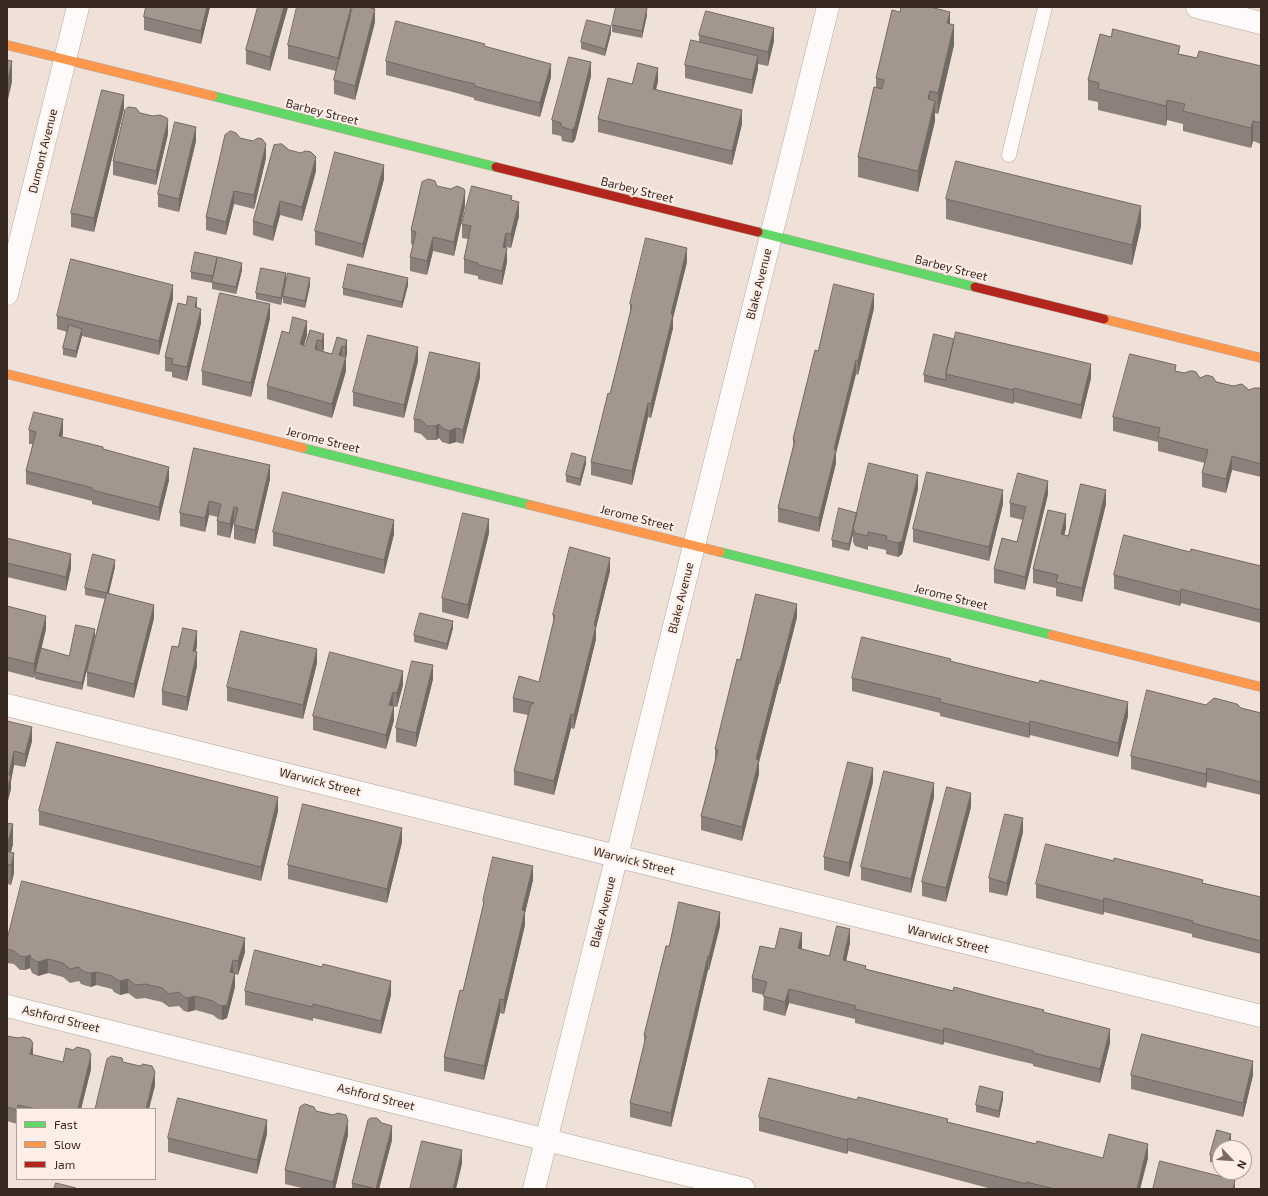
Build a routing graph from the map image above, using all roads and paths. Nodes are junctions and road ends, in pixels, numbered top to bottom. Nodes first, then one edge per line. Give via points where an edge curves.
1 (78, 7) edge
2 (828, 7) edge
3 (1045, 7) edge
4 (1197, 7) edge
5 (1261, 23) edge
6 (7, 45) edge
7 (65, 60) junction
8 (1009, 155) dead end
9 (771, 236) junction
10 (7, 294) edge
11 (1261, 358) edge
12 (7, 374) edge
13 (694, 545) junction
14 (1261, 687) edge
15 (7, 704) edge
16 (617, 856) junction
17 (7, 1006) edge
18 (1261, 1016) edge
19 (546, 1140) junction
20 (534, 1189) edge
21 (744, 1189) edge

1 - 7 street, Dumont Avenue
2 - 9 street, Blake Avenue
3 - 8 lane
4 - 5 street
6 - 7 street, Barbey Street
7 - 9 street, Barbey Street
7 - 10 street, Dumont Avenue
9 - 11 street, Barbey Street
9 - 13 street, Blake Avenue
12 - 13 street, Jerome Street
13 - 14 street, Jerome Street
13 - 16 street, Blake Avenue
15 - 16 street, Warwick Street
16 - 18 street, Warwick Street
16 - 19 street, Blake Avenue
17 - 19 street, Ashford Street
19 - 20 street, Blake Avenue
19 - 21 street, Ashford Street

